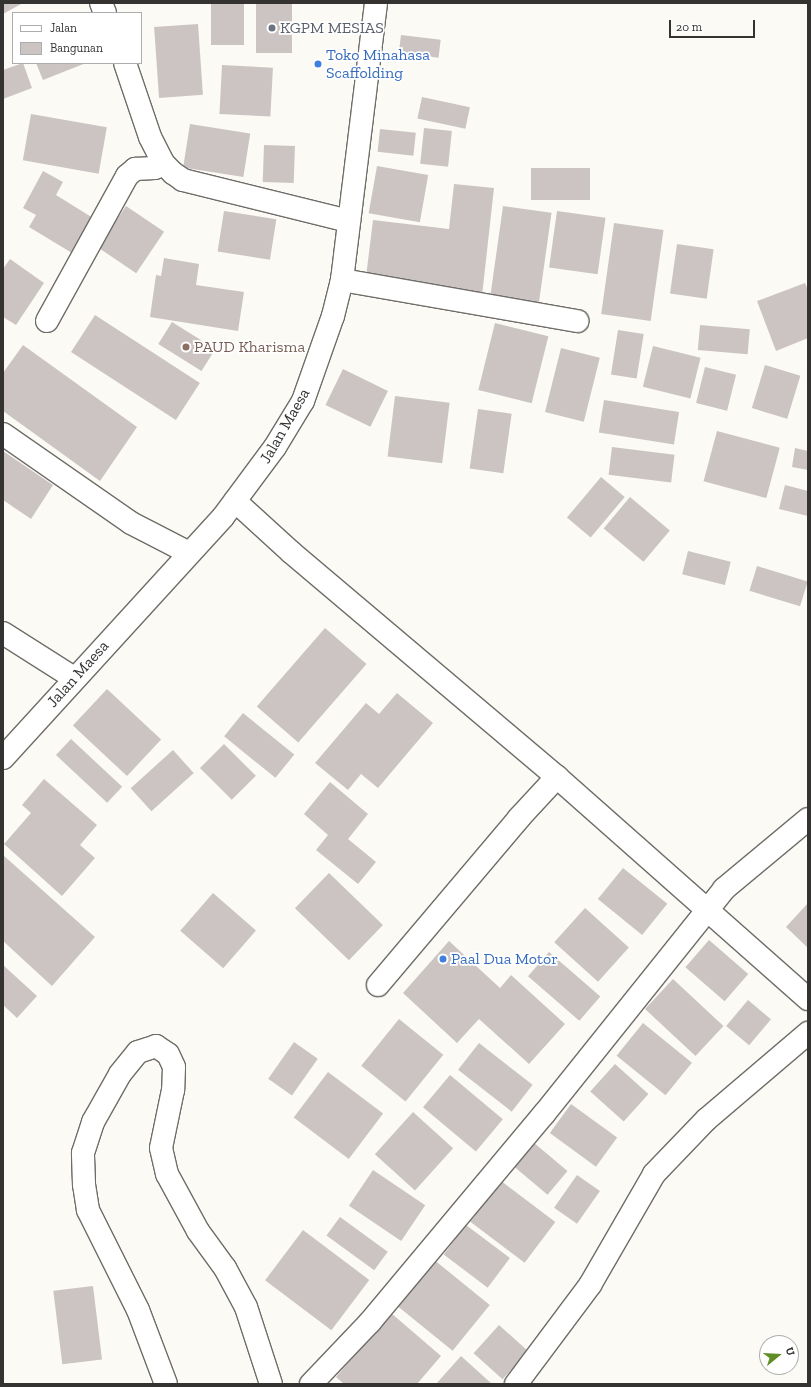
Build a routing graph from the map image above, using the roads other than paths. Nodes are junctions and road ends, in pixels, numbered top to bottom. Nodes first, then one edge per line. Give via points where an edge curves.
1 (376, 3) edge
2 (125, 64) edge
3 (164, 164) junction
4 (349, 220) junction
5 (342, 280) junction
6 (47, 321) dead end
7 (577, 321) dead end
8 (3, 434) edge
9 (235, 501) junction
10 (190, 553) junction
11 (3, 633) edge
12 (74, 678) junction
13 (3, 758) edge
14 (558, 777) junction
15 (808, 819) edge
16 (707, 910) junction
17 (378, 986) dead end
18 (808, 999) edge
19 (808, 1033) edge
20 (166, 1384) edge
21 (271, 1384) edge
22 (310, 1384) edge
23 (516, 1384) edge

1 - 4 street, Jalan Maesa
2 - 3 street via 150,136
3 - 4 street via 183,180
3 - 6 street via 155,168 135,169 127,176
4 - 5 street, Jalan Maesa
5 - 7 street
5 - 9 street, Jalan Maesa via 333,316 303,401 275,448
8 - 10 street via 131,523
9 - 10 street, Jalan Maesa
9 - 14 street via 292,553
10 - 12 street, Jalan Maesa
11 - 12 street
12 - 13 street, Jalan Maesa
14 - 16 street
14 - 17 street via 519,818
15 - 16 street via 724,889
16 - 18 street
16 - 22 street via 544,1114 370,1322
19 - 23 street via 707,1119 654,1174 582,1298
20 - 21 street via 138,1310 88,1210 83,1153 93,1122 120,1074 138,1052 156,1046 168,1054 174,1067 173,1090 161,1148 167,1174 246,1307

